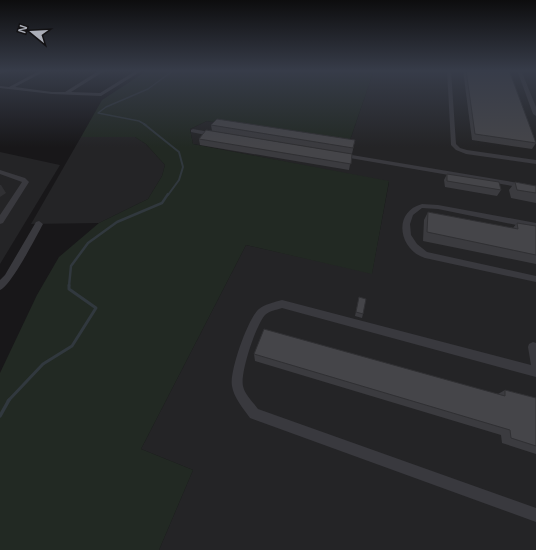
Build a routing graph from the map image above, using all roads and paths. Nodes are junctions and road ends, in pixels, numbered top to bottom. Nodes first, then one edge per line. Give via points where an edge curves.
1 (450, 96) edge
2 (529, 96) edge
3 (536, 114) edge
4 (193, 131) dead end
5 (224, 136) edge
6 (333, 154) edge
7 (536, 162) edge
8 (0, 172) edge
9 (536, 188) edge
10 (0, 221) edge
11 (38, 224) dead end
12 (536, 226) edge
13 (536, 279) edge
14 (0, 286) edge
15 (536, 348) edge
16 (536, 364) edge
17 (536, 372) edge
18 (536, 515) edge

1 - 7 street via 453,144 458,149
2 - 3 street
4 - 5 street
6 - 9 street
8 - 10 street via 26,182
11 - 14 street via 8,277
12 - 13 street via 422,206 414,209 408,216 406,227 408,239 425,255
15 - 16 street via 533,347
17 - 18 street via 282,304 260,313 238,364 237,382 242,398 254,414

